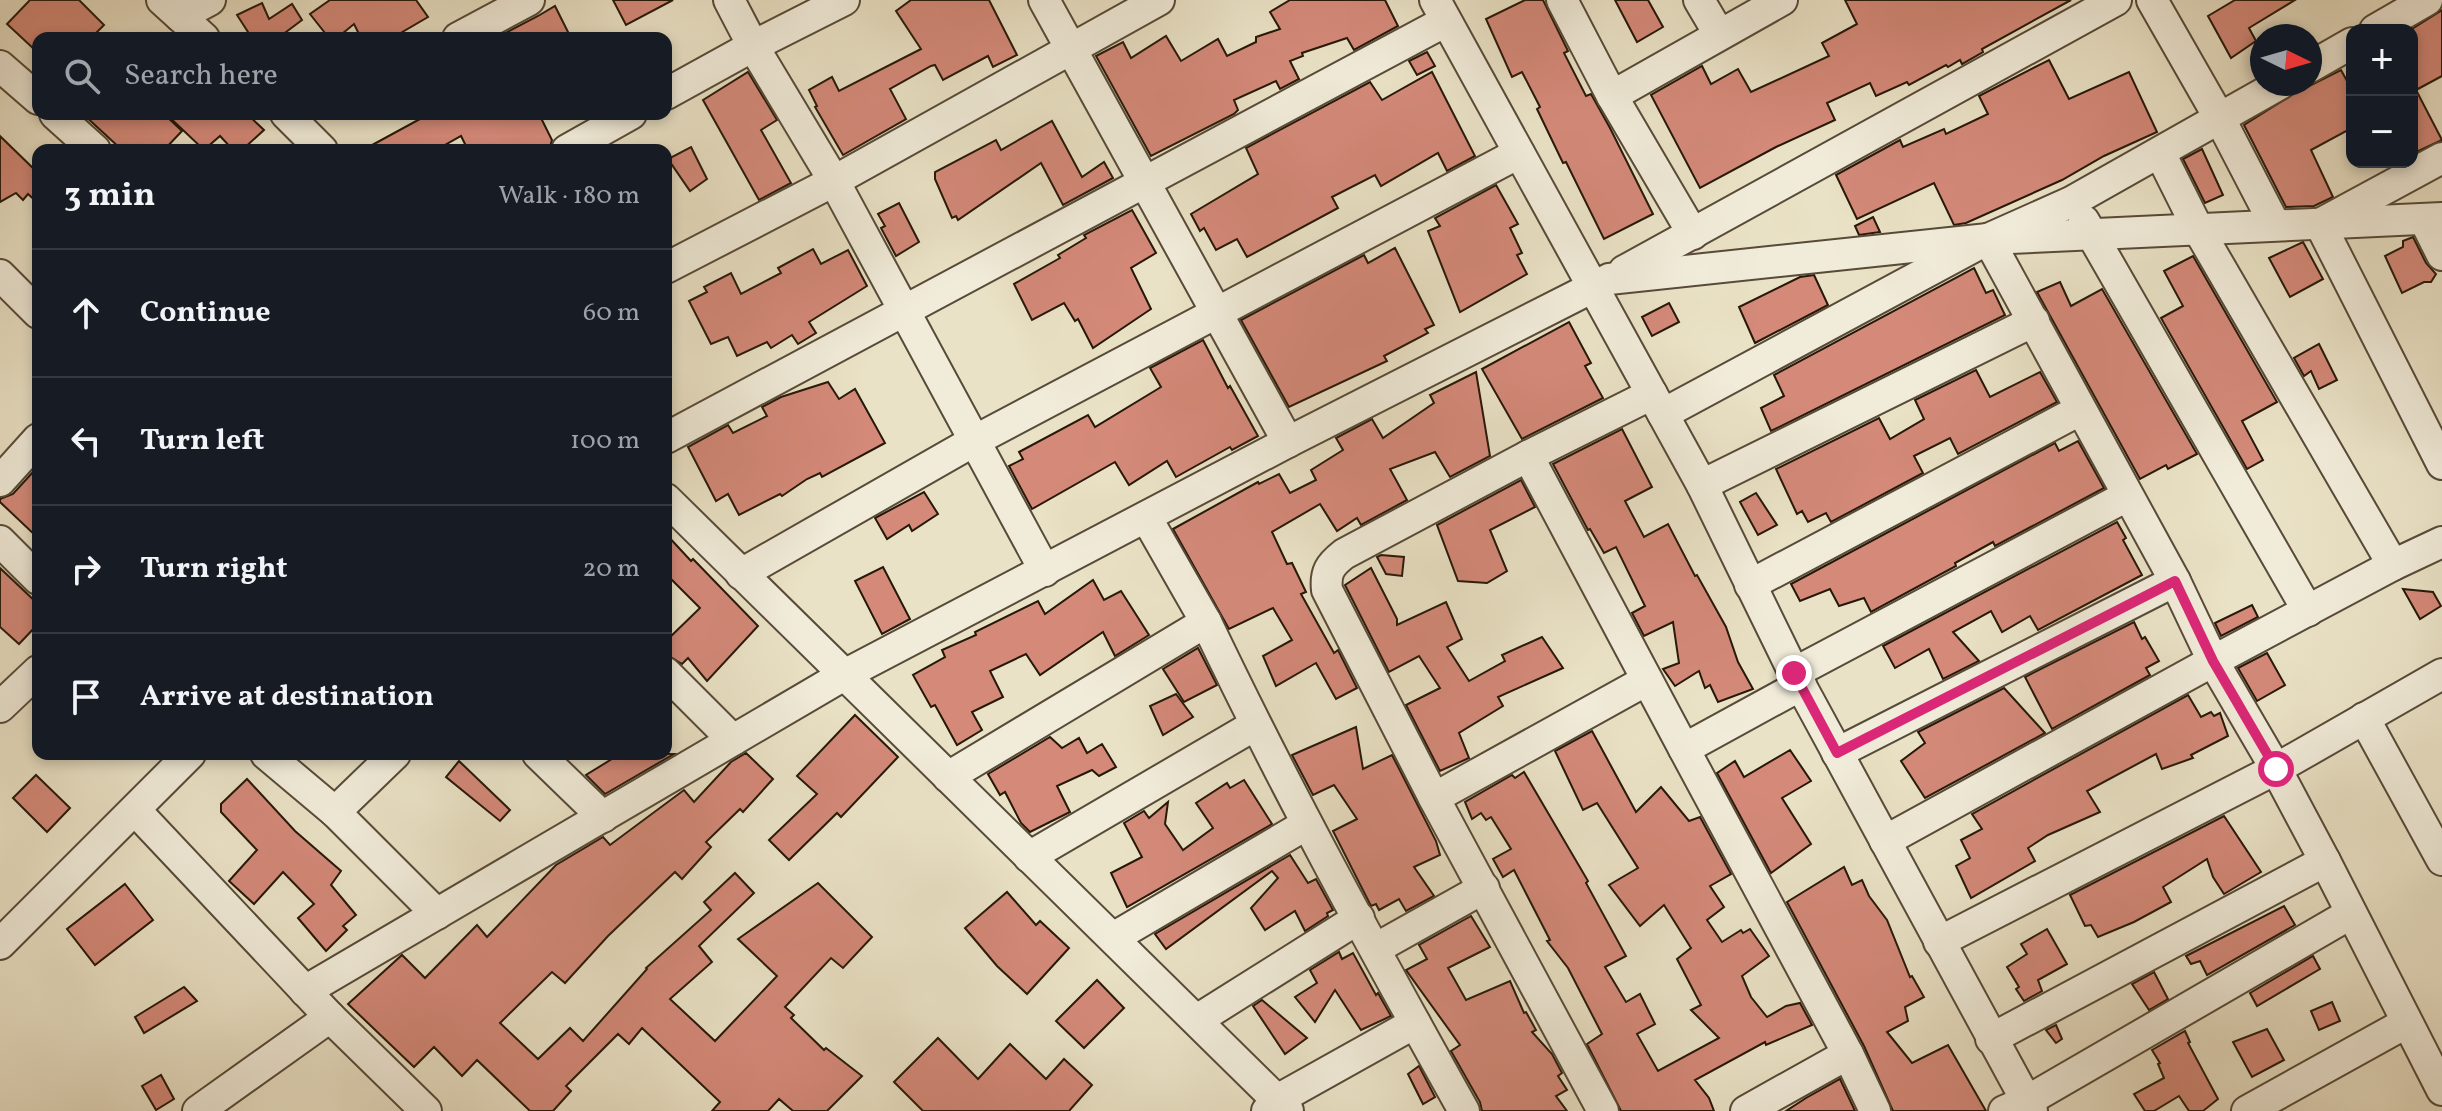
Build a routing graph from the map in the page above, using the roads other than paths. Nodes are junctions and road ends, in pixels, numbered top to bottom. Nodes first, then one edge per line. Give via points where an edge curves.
1 (210, 0) edge
2 (529, 0) edge
3 (729, 0) edge
4 (844, 0) edge
5 (1044, 0) edge
6 (1159, 0) edge
7 (1562, 0) edge
8 (1699, 0) edge
9 (1782, 0) edge
10 (2116, 0) edge
11 (2152, 0) edge
12 (2427, 0) edge
13 (171, 8) edge
14 (1441, 10) edge
15 (2385, 24) edge
16 (197, 32) edge
17 (469, 32) edge
18 (1719, 34) junction
19 (753, 46) junction
20 (2346, 46) edge
21 (1070, 48) junction
22 (2322, 60) edge
23 (0, 66) edge
24 (672, 91) edge
25 (32, 94) edge
26 (1612, 96) junction
27 (2259, 96) edge
28 (2220, 119) junction
29 (62, 120) edge
30 (620, 120) edge
31 (88, 144) edge
32 (578, 144) edge
33 (1519, 153) junction
34 (2160, 153) junction
35 (2442, 158) edge
36 (1144, 180) junction
37 (834, 181) junction
38 (2071, 202) junction
39 (2433, 218) edge
40 (2320, 224) junction
41 (2275, 225) junction
42 (2198, 229) junction
43 (1693, 234) junction
44 (2092, 234) junction
45 (1988, 239) junction
46 (2442, 255) edge
47 (672, 265) edge
48 (0, 275) edge
49 (1601, 284) junction
50 (32, 307) edge
51 (905, 310) junction
52 (1217, 313) junction
53 (2034, 321) junction
54 (1658, 404) junction
55 (2080, 410) junction
56 (672, 435) edge
57 (974, 441) junction
58 (1288, 442) junction
59 (32, 451) edge
60 (1528, 456) junction
61 (2442, 464) edge
62 (2, 474) edge
63 (1702, 485) junction
64 (2127, 496) junction
65 (672, 505) edge
66 (1146, 517) junction
67 (0, 541) edge
68 (2442, 542) edge
69 (2393, 565) junction
70 (1045, 571) junction
71 (32, 573) edge
72 (741, 574) junction
73 (2175, 581) junction
74 (1750, 585) junction
75 (2308, 611) junction
76 (1206, 622) junction
77 (2213, 661) junction
78 (2442, 674) edge
79 (844, 675) junction
80 (32, 677) edge
81 (672, 679) edge
82 (1797, 679) junction
83 (1647, 680) junction
84 (0, 707) edge
85 (2364, 718) junction
86 (1255, 725) junction
87 (733, 740) junction
88 (1684, 749) junction
89 (1837, 753) junction
90 (184, 760) edge
91 (273, 760) edge
92 (389, 760) edge
93 (544, 760) edge
94 (2276, 769) junction
95 (948, 777) junction
96 (1434, 798) junction
97 (135, 810) junction
98 (335, 812) junction
99 (603, 817) junction
100 (2433, 819) edge
101 (1307, 824) junction
102 (1885, 841) junction
103 (1029, 857) junction
104 (2442, 860) edge
105 (2325, 861) junction
106 (1484, 888) junction
107 (437, 914) junction
108 (2350, 914) junction
109 (1359, 918) junction
110 (1113, 938) junction
111 (1939, 942) junction
112 (0, 944) edge
113 (1375, 949) junction
114 (305, 991) junction
115 (330, 1017) junction
116 (1197, 1020) junction
117 (1415, 1023) junction
118 (2406, 1023) junction
119 (1991, 1039) junction
120 (1848, 1054) junction
121 (2442, 1090) edge
122 (1277, 1107) edge
123 (2021, 1108) edge
124 (198, 1111) edge
125 (426, 1111) edge
126 (1464, 1111) edge
127 (1603, 1111) edge
128 (1746, 1111) edge
129 (1875, 1111) edge
130 (2247, 1111) edge

1 - 13 street
2 - 17 street
3 - 19 street
4 - 19 street
5 - 21 street
6 - 21 street
7 - 26 street
8 - 18 street
9 - 18 street
10 - 43 street
11 - 28 street
12 - 15 street
13 - 16 street
14 - 33 street
14 - 36 street
18 - 26 street
19 - 24 street
19 - 37 street
20 - 22 street
21 - 36 street
21 - 37 street
23 - 25 street
26 - 43 street
27 - 28 street
28 - 34 street
28 - 41 street
29 - 31 street
30 - 32 street
33 - 49 street
33 - 52 street
34 - 38 street
34 - 42 street
35 - 40 street
36 - 51 street
36 - 52 street
37 - 47 street
37 - 51 street
38 - 44 street
38 - 45 street
39 - 40 street
39 - 46 street
40 - 41 street
40 - 61 street
41 - 42 street
42 - 44 street
42 - 69 street
43 - 49 street
44 - 45 street
44 - 75 street
45 - 49 street
45 - 53 street
45 - 54 street
48 - 50 street
49 - 54 street
49 - 58 street
51 - 56 street
51 - 57 street
52 - 57 street
52 - 58 street
53 - 55 street
53 - 63 street
54 - 60 street
54 - 63 street
55 - 64 street
55 - 74 street
57 - 70 street
57 - 72 street
58 - 66 street
59 - 62 street
60 - 83 street
60 - 96 street via 1344,554 1331,564 1326,578 1327,590
63 - 74 street
64 - 73 street
64 - 82 street
65 - 72 street
66 - 70 street
66 - 76 street
67 - 71 street
68 - 69 street
69 - 75 street
70 - 79 street
72 - 79 street
73 - 77 street
73 - 89 street
74 - 82 street
75 - 77 street
76 - 86 street
76 - 95 street
77 - 94 street
77 - 102 street
78 - 85 street
79 - 87 street
79 - 95 street
80 - 84 street
81 - 87 street
82 - 88 street
82 - 89 street
83 - 88 street
83 - 96 street
85 - 94 street
85 - 100 street
86 - 101 street
86 - 103 street
87 - 99 street
88 - 120 street
89 - 102 street
90 - 97 street
91 - 98 street
92 - 98 street
93 - 99 street
94 - 105 street
94 - 111 street
95 - 103 street
96 - 106 street
97 - 112 street
97 - 114 street
98 - 107 street
99 - 107 street
100 - 104 street
101 - 109 street
101 - 110 street
102 - 111 street
103 - 110 street
105 - 108 street
105 - 119 street
106 - 113 street
106 - 127 street
107 - 114 street
108 - 118 street
108 - 123 street
109 - 113 street
109 - 116 street
110 - 116 street
111 - 119 street
113 - 117 street
114 - 115 street
115 - 124 street
115 - 125 street
116 - 122 street
117 - 122 street
117 - 126 street
118 - 121 street
118 - 130 street
119 - 123 street
120 - 128 street
120 - 129 street

